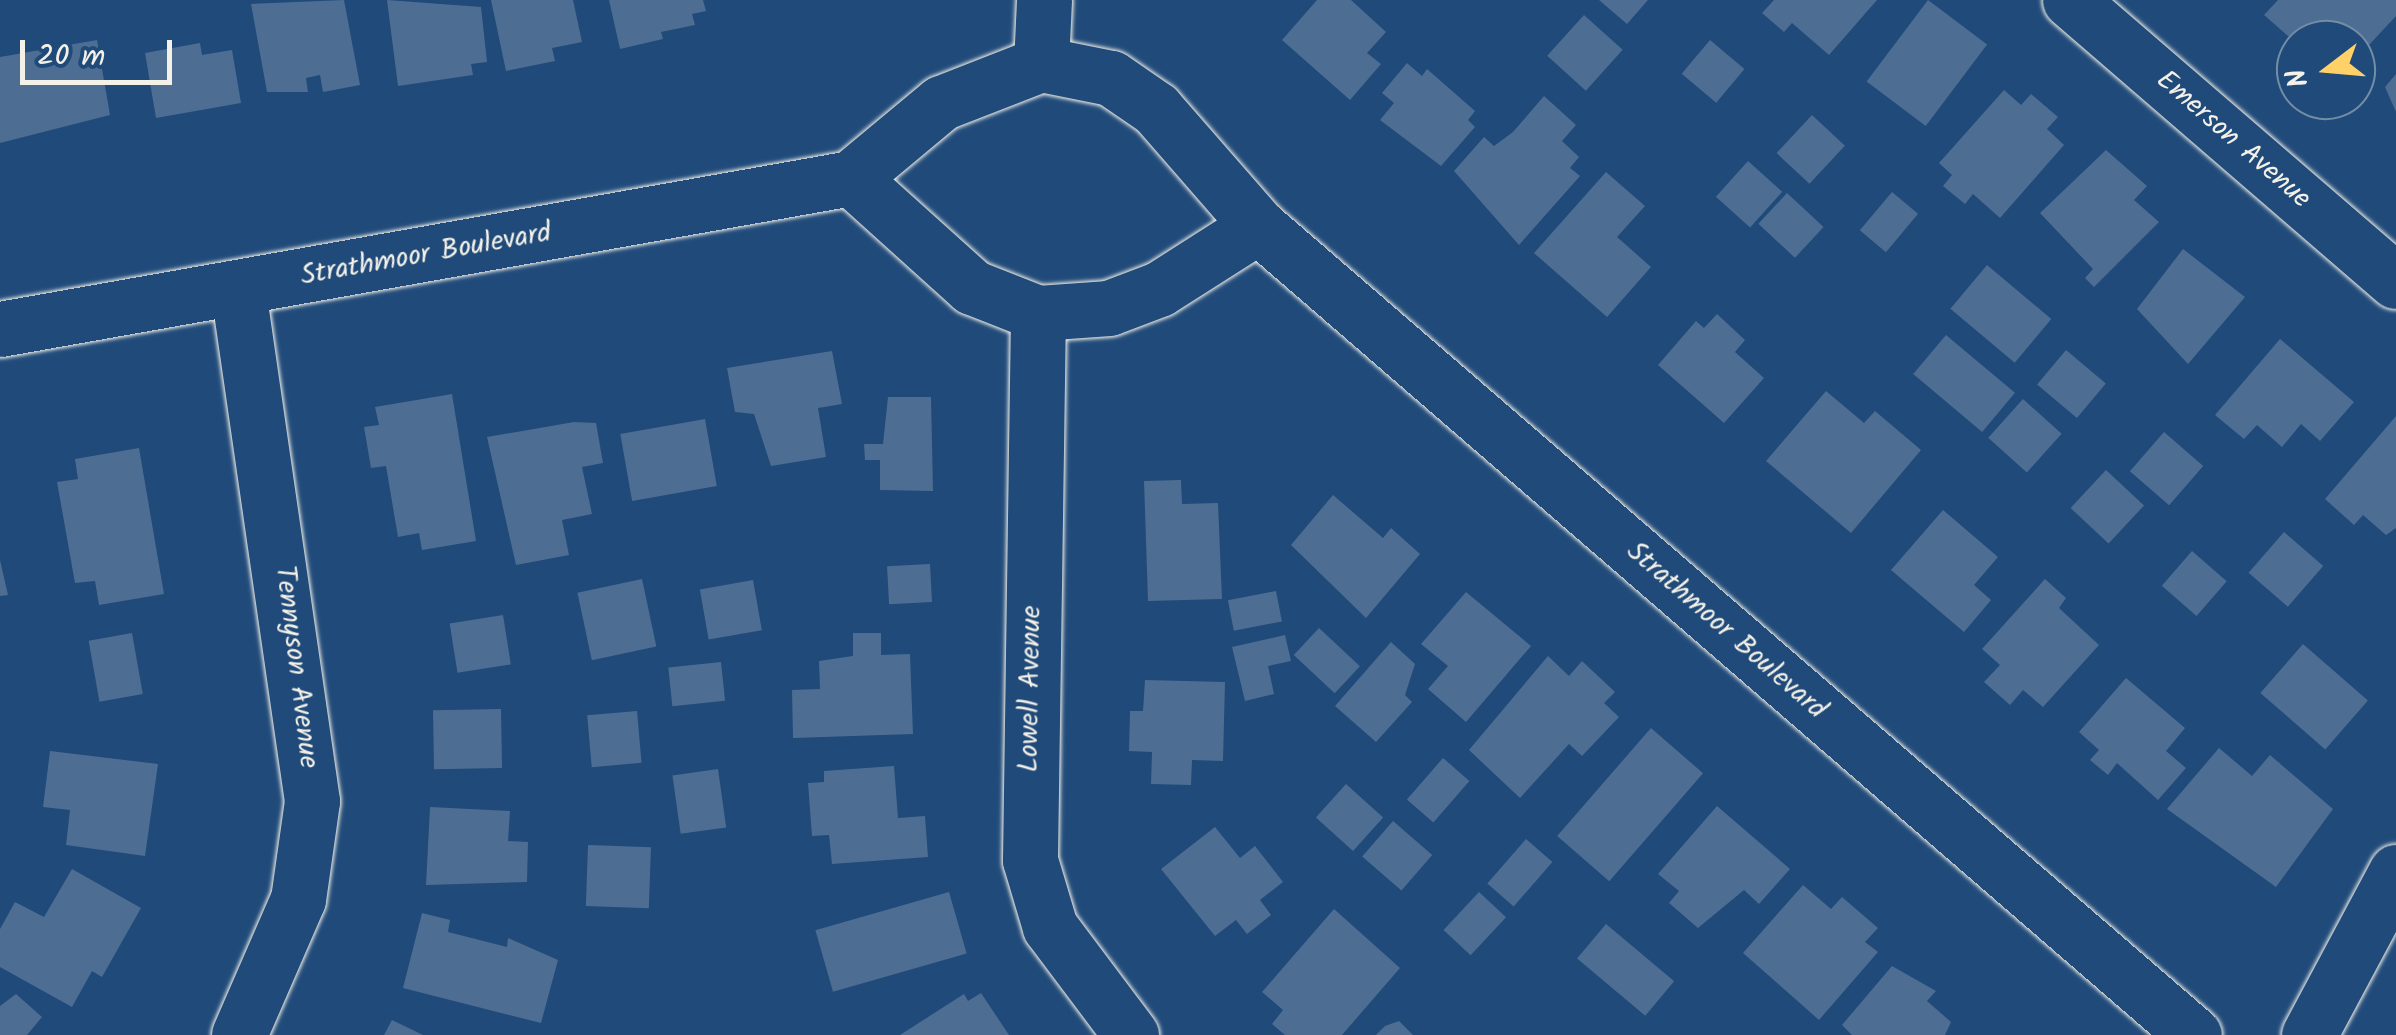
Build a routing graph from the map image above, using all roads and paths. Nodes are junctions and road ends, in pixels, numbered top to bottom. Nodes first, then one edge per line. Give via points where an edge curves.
1 (1044, 0) edge
2 (2070, 0) edge
3 (1041, 64) junction
4 (851, 178) junction
5 (1258, 226) junction
6 (2396, 282) edge
7 (238, 290) junction
8 (1038, 313) junction
9 (0, 329) edge
10 (2396, 872) edge
11 (239, 1035) edge
12 (1131, 1035) edge
13 (2194, 1035) edge
14 (2310, 1035) edge

1 - 3 street
2 - 6 street, Emerson Avenue
3 - 4 street via 941,102
3 - 5 street via 1111,78 1156,109
4 - 7 street, Strathmoor Boulevard
4 - 8 street via 972,286
5 - 8 street via 1159,289 1109,308
5 - 13 street, Strathmoor Boulevard
7 - 9 street, Strathmoor Boulevard
7 - 11 street, Tennyson Avenue via 312,800 298,899
8 - 12 street, Lowell Avenue via 1030,860 1050,928
10 - 14 street

